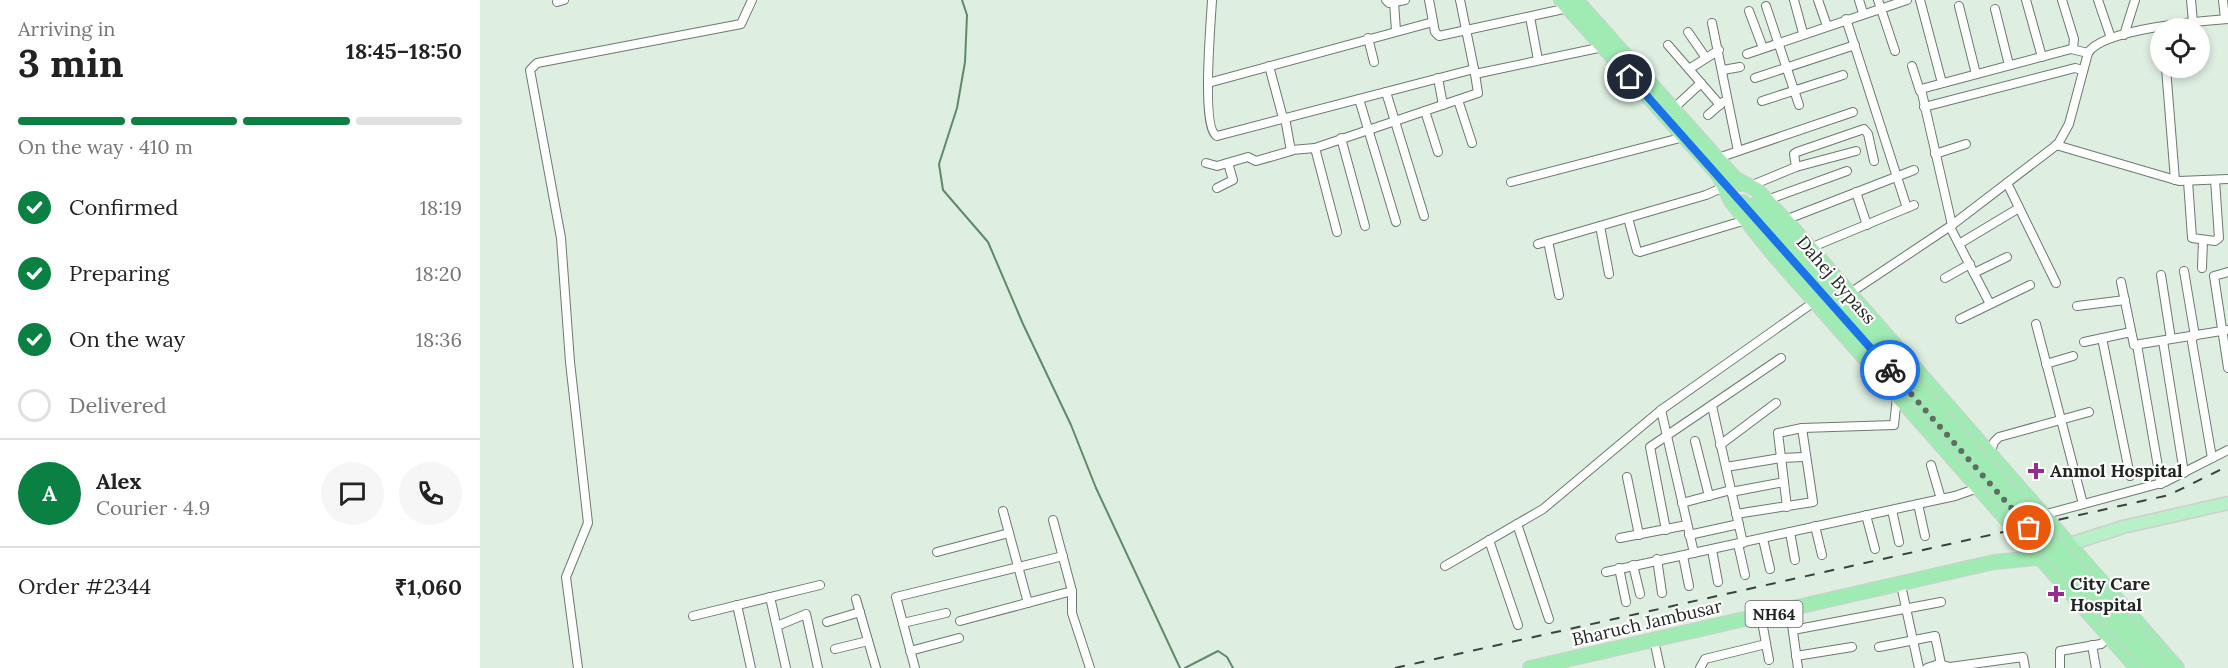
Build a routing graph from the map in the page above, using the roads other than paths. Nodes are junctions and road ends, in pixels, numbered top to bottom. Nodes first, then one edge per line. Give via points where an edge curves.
1 (752, 0) edge
2 (1212, 0) edge
3 (1405, 0) edge
4 (1429, 0) edge
5 (1460, 0) edge
6 (1794, 0) edge
7 (1818, 0) edge
8 (1859, 0) edge
9 (1907, 0) edge
10 (1920, 0) edge
11 (2026, 0) edge
12 (2062, 0) edge
13 (2098, 0) edge
14 (2135, 0) edge
15 (2191, 0) edge
16 (2223, 0) edge
17 (1390, 1) edge
18 (1568, 3) edge
19 (1880, 4) edge
20 (1766, 6) dead end
21 (1959, 6) dead end
22 (1995, 9) dead end
23 (1749, 11) dead end
24 (1863, 13) junction
25 (1530, 17) junction
26 (2193, 18) edge
27 (1846, 19) junction
28 (2226, 19) edge
29 (2210, 20) edge
30 (1432, 22) junction
31 (1713, 23) dead end
32 (1827, 26) junction
33 (2150, 30) edge
34 (1396, 31) junction
35 (1466, 32) junction
36 (1688, 32) dead end
37 (1803, 33) junction
38 (2124, 35) junction
39 (1368, 38) junction
40 (2111, 38) junction
41 (1778, 42) junction
42 (1668, 45) dead end
43 (1855, 45) junction
44 (1603, 47) junction
45 (1763, 48) junction
46 (2073, 49) junction
47 (1719, 50) junction
48 (1896, 51) dead end
49 (2088, 53) junction
50 (1747, 54) dead end
51 (2042, 57) junction
52 (1706, 58) junction
53 (1538, 60) junction
54 (1374, 62) dead end
55 (2009, 65) junction
56 (1269, 66) junction
57 (1912, 66) dead end
58 (1740, 67) dead end
59 (1786, 68) junction
60 (1689, 69) junction
61 (1723, 70) junction
62 (2083, 70) junction
63 (1475, 72) junction
64 (1976, 74) junction
65 (1843, 75) dead end
66 (1438, 78) junction
67 (1755, 78) dead end
68 (2167, 78) edge
69 (1942, 82) junction
70 (1208, 83) junction
71 (1701, 83) junction
72 (1794, 91) junction
73 (1920, 91) junction
74 (1386, 92) junction
75 (1729, 98) junction
76 (1359, 99) junction
77 (1458, 100) junction
78 (1762, 101) dead end
79 (1443, 105) junction
80 (1720, 105) junction
81 (1799, 105) dead end
82 (1924, 107) junction
83 (1674, 108) junction
84 (1425, 111) junction
85 (1853, 112) dead end
86 (1708, 115) dead end
87 (1284, 118) junction
88 (1395, 121) junction
89 (1369, 129) junction
90 (1684, 137) junction
91 (1341, 138) junction
92 (1472, 143) dead end
93 (1965, 144) dead end
94 (2056, 145) junction
95 (1315, 148) junction
96 (1292, 150) junction
97 (1738, 151) junction
98 (1856, 151) dead end
99 (1438, 152) dead end
100 (1935, 154) junction
101 (1874, 161) dead end
102 (1206, 162) dead end
103 (1228, 163) junction
104 (1796, 167) junction
105 (1914, 170) dead end
106 (1847, 171) dead end
107 (1723, 174) junction
108 (1896, 177) junction
109 (2228, 179) edge
110 (2175, 180) junction
111 (2215, 180) junction
112 (2188, 181) junction
113 (1511, 182) dead end
114 (2007, 183) junction
115 (1750, 186) junction
116 (1217, 188) dead end
117 (1856, 192) junction
118 (1767, 200) junction
119 (2019, 208) junction
120 (1424, 216) dead end
121 (1628, 218) junction
122 (1746, 220) junction
123 (1785, 220) junction
124 (1396, 222) dead end
125 (1867, 225) junction
126 (1365, 226) dead end
127 (1600, 226) junction
128 (1951, 226) junction
129 (1337, 232) dead end
130 (2203, 240) junction
131 (1548, 241) junction
132 (1538, 244) dead end
133 (1959, 244) junction
134 (1810, 248) junction
135 (2007, 257) dead end
136 (1970, 264) junction
137 (2202, 268) dead end
138 (2184, 271) dead end
139 (2228, 272) edge
140 (1974, 273) junction
141 (1609, 274) dead end
142 (2161, 275) dead end
143 (1945, 278) dead end
144 (2121, 282) dead end
145 (2056, 283) dead end
146 (2030, 285) dead end
147 (1850, 293) junction
148 (1560, 295) dead end
149 (2125, 300) junction
150 (1814, 302) junction
151 (1990, 304) junction
152 (2077, 306) dead end
153 (1960, 319) dead end
154 (2036, 324) dead end
155 (2225, 331) edge
156 (2131, 332) junction
157 (2193, 336) junction
158 (2102, 338) junction
159 (2167, 340) junction
160 (2084, 342) dead end
161 (2137, 345) junction
162 (1880, 350) junction
163 (2073, 356) dead end
164 (1781, 358) dead end
165 (2046, 364) junction
166 (2228, 365) edge
167 (1898, 396) junction
168 (1776, 403) dead end
169 (1712, 406) junction
170 (1661, 410) junction
171 (2089, 412) dead end
172 (2061, 420) junction
173 (1806, 428) junction
174 (1667, 437) junction
175 (1695, 441) dead end
176 (1720, 445) junction
177 (2228, 450) edge
178 (1990, 454) junction
179 (1781, 458) junction
180 (1803, 458) dead end
181 (2212, 458) junction
182 (1931, 465) dead end
183 (1726, 467) junction
184 (2184, 473) junction
185 (2130, 476) dead end
186 (1627, 477) dead end
187 (1784, 482) junction
188 (2161, 484) junction
189 (1978, 488) junction
190 (1731, 491) junction
191 (1708, 496) junction
192 (1941, 499) junction
193 (1682, 503) junction
194 (2228, 503) edge
195 (1918, 504) junction
196 (2083, 504) junction
197 (1787, 507) junction
198 (1892, 510) junction
199 (1003, 511) dead end
200 (2228, 511) edge
201 (1736, 514) junction
202 (2043, 514) junction
203 (1866, 515) junction
204 (1053, 520) dead end
205 (1517, 524) junction
206 (1738, 524) junction
207 (1687, 525) junction
208 (1815, 526) junction
209 (1666, 530) junction
210 (1790, 532) junction
211 (1009, 533) junction
212 (1689, 534) junction
213 (1639, 535) junction
214 (1925, 536) dead end
215 (1620, 538) dead end
216 (1763, 539) junction
217 (1489, 540) junction
218 (1899, 542) dead end
219 (1740, 544) junction
220 (2073, 548) junction
221 (1712, 549) junction
222 (1875, 549) dead end
223 (937, 552) dead end
224 (1694, 553) junction
225 (2037, 553) junction
226 (1822, 555) dead end
227 (1063, 556) junction
228 (1683, 556) junction
229 (1657, 559) junction
230 (1795, 560) dead end
231 (1633, 564) junction
232 (1445, 566) dead end
233 (1018, 567) junction
234 (1619, 568) junction
235 (1770, 569) dead end
236 (1606, 572) dead end
237 (1745, 575) dead end
238 (1718, 582) dead end
239 (820, 585) dead end
240 (1901, 585) junction
241 (1689, 586) dead end
242 (1072, 591) junction
243 (1662, 593) dead end
244 (1640, 594) dead end
245 (771, 597) junction
246 (856, 599) dead end
247 (1626, 602) dead end
248 (1941, 602) dead end
249 (1028, 603) junction
250 (737, 605) junction
251 (1905, 608) junction
252 (1790, 610) junction
253 (860, 612) junction
254 (946, 612) dead end
255 (693, 616) dead end
256 (1761, 616) junction
257 (1549, 619) dead end
258 (960, 621) dead end
259 (827, 622) dead end
260 (903, 623) junction
261 (1518, 625) dead end
262 (777, 626) junction
263 (1793, 630) junction
264 (2110, 637) junction
265 (959, 638) dead end
266 (1654, 640) junction
267 (1912, 640) junction
268 (868, 641) junction
269 (1766, 644) junction
270 (2092, 645) junction
271 (1852, 647) dead end
272 (1879, 647) dead end
273 (835, 650) dead end
274 (910, 651) junction
275 (1796, 656) junction
276 (1768, 660) dead end
277 (1941, 664) junction
278 (1984, 665) edge
279 (578, 668) edge
280 (751, 668) edge
281 (786, 668) edge
282 (818, 668) edge
283 (876, 668) edge
284 (915, 668) edge
285 (1090, 668) edge
286 (1530, 668) edge
287 (1660, 668) edge
288 (1700, 668) edge
289 (1798, 668) edge
290 (1919, 668) edge
291 (1927, 668) edge
292 (2025, 668) edge
293 (2060, 668) edge
294 (2096, 668) edge
295 (2137, 668) edge
296 (2152, 668) edge
297 (2166, 668) edge
298 (2177, 668) edge

1 - 279 street via 741,24 537,63 530,70 561,238 588,523 566,577
2 - 70 street
3 - 17 street
4 - 30 street
5 - 35 street
6 - 37 street
7 - 32 street
8 - 24 street
9 - 19 street
10 - 69 street
11 - 51 street
12 - 46 street via 2074,39
13 - 40 street
14 - 38 street
15 - 26 street
16 - 28 street
17 - 34 street
18 - 25 street
18 - 44 highway, Dahej Bypass
18 - 83 highway, Dahej Bypass
19 - 24 street
19 - 48 street
20 - 41 street
21 - 64 street
22 - 55 street
23 - 45 street
24 - 27 street
25 - 35 street
25 - 53 street
27 - 32 street
27 - 43 street
28 - 29 street
30 - 34 street
30 - 35 street via 1439,36
31 - 47 street
32 - 37 street
33 - 38 street
34 - 39 street
35 - 63 street
36 - 52 street
37 - 41 street
38 - 40 street
39 - 54 street
39 - 56 street
40 - 49 street
41 - 45 street
41 - 59 street
42 - 60 street
43 - 59 street
43 - 108 street
44 - 53 street
44 - 90 highway, Dahej Bypass
45 - 50 street
46 - 49 street
46 - 51 street
47 - 52 street
47 - 61 street
49 - 62 street
51 - 55 street
52 - 60 street
53 - 63 street
55 - 64 street
56 - 70 street
56 - 87 street
57 - 73 street
58 - 61 street
59 - 67 street
59 - 72 street
60 - 71 street
61 - 75 street
62 - 82 street via 2075,68
62 - 94 street via 2068,128
63 - 66 street
63 - 77 street via 1478,93
64 - 69 street
65 - 72 street
66 - 74 street
66 - 79 street
68 - 110 street
69 - 73 street
70 - 87 street via 1210,129 1214,135
71 - 80 street
71 - 83 street
72 - 78 street
72 - 81 street
73 - 82 street
74 - 76 street
74 - 88 street
75 - 80 street
75 - 97 street
76 - 87 street
76 - 89 street
77 - 79 street
77 - 92 street
79 - 84 street
80 - 86 street
82 - 100 street
83 - 107 highway, Dahej Bypass
84 - 88 street
84 - 99 street
85 - 97 street
87 - 96 street
88 - 89 street
88 - 120 street
89 - 91 street
89 - 124 street
90 - 107 highway, Dahej Bypass
90 - 113 street
91 - 95 street
91 - 126 street
93 - 100 street
94 - 110 street
94 - 114 street
95 - 96 street
95 - 129 street
96 - 103 street via 1256,161 1248,157
97 - 107 street
98 - 104 street
100 - 128 street
101 - 104 street via 1864,129 1797,152
102 - 103 street via 1217,166
103 - 116 street via 1233,180
104 - 115 street
105 - 108 street
106 - 118 street
107 - 115 highway
107 - 121 street via 1706,195
107 - 122 highway via 1731,201
107 - 162 highway, Dahej Bypass
108 - 117 street
108 - 125 street via 1911,207
109 - 111 street
110 - 112 street
111 - 112 street
111 - 130 street via 2219,238
112 - 130 street via 2192,236
114 - 119 street
114 - 128 street
115 - 118 highway
117 - 123 street
117 - 125 street
118 - 123 highway
119 - 133 street
119 - 145 street
121 - 122 street via 1640,252
121 - 127 street
122 - 150 highway
123 - 134 highway
125 - 134 street
127 - 131 street
127 - 141 street
128 - 133 street
128 - 147 street
130 - 137 street
131 - 132 street
131 - 148 street
133 - 136 street
134 - 147 highway
135 - 140 street
136 - 140 street
136 - 143 street
138 - 157 street
139 - 155 street via 2214,276
140 - 151 street
142 - 159 street
144 - 149 street
146 - 151 street
147 - 178 highway
149 - 152 street
149 - 156 street
150 - 167 highway
150 - 170 street
151 - 153 street
154 - 165 street
155 - 157 street
155 - 166 street
156 - 158 street
156 - 161 street via 2133,344
157 - 159 street
157 - 181 street
158 - 160 street
158 - 185 street
159 - 161 street
159 - 184 street
161 - 188 street
162 - 296 highway, Dahej Bypass, bridge
162 - 297 highway, Dahej Bypass, bridge
163 - 165 street
164 - 169 street
165 - 172 street
167 - 173 street via 1894,425
167 - 189 highway
168 - 176 street
169 - 174 street
169 - 176 street
170 - 174 street
170 - 205 street via 1543,508
171 - 172 street
172 - 178 street via 1999,437
172 - 196 street
173 - 179 street via 1778,433
173 - 197 street via 1803,438 1813,502
174 - 193 street
174 - 209 street via 1649,450
175 - 191 street
176 - 183 street
177 - 181 street
178 - 202 highway
179 - 180 street
179 - 183 street
179 - 187 street
181 - 184 street
182 - 192 street
183 - 190 street
184 - 188 street
186 - 213 street
187 - 190 street
187 - 197 street
188 - 196 street
189 - 192 street
189 - 225 highway
190 - 191 street
190 - 201 street
191 - 193 street
192 - 195 street
193 - 207 street
194 - 220 main road, Bharuch Jambusar via 2123,527
195 - 198 street
195 - 214 street
196 - 202 street
197 - 201 street
198 - 203 street
198 - 218 street
199 - 211 street
200 - 220 main road, Bharuch Jambusar
201 - 206 street
202 - 220 highway
203 - 208 street
203 - 222 street
204 - 227 street
205 - 217 street
205 - 257 street
206 - 212 street
206 - 219 street
207 - 209 street
207 - 212 street
208 - 210 street
208 - 226 street
209 - 213 street
210 - 216 street
210 - 230 street
211 - 223 street
211 - 233 street
212 - 224 street
213 - 215 street
216 - 219 street
216 - 235 street
217 - 232 street
217 - 261 street
219 - 221 street
219 - 237 street
220 - 225 highway, Bharuch Jambusar / NH64
220 - 298 highway
221 - 224 street
221 - 238 street
224 - 228 street
225 - 240 highway, Bharuch Jambusar / NH64
225 - 264 highway
227 - 233 street
227 - 242 street
228 - 229 street
228 - 241 street
229 - 231 street
229 - 243 street
231 - 234 street
231 - 244 street
233 - 249 street
233 - 260 street via 896,597
234 - 236 street
234 - 247 street
239 - 245 street
240 - 251 street
240 - 252 highway, Bharuch Jambusar / NH64
242 - 249 street
242 - 285 street via 1072,613
245 - 250 street
245 - 262 street
246 - 253 street
248 - 251 street
249 - 258 street
250 - 255 street
250 - 280 street
251 - 263 street
251 - 267 street
252 - 256 highway, Bharuch Jambusar / NH64
252 - 263 street
253 - 259 street
253 - 268 street
254 - 260 street
256 - 266 highway, Bharuch Jambusar / NH64
256 - 269 street
260 - 274 street
262 - 281 street
262 - 282 street via 806,614
263 - 275 street
264 - 270 street
264 - 295 highway
265 - 274 street
266 - 286 highway, Bharuch Jambusar / NH64
266 - 287 street
267 - 272 street
267 - 277 street via 1935,636
267 - 290 street
268 - 273 street
268 - 283 street
269 - 276 street
269 - 288 street via 1705,659
270 - 293 street via 2060,651
270 - 294 street
271 - 275 street
274 - 284 street
275 - 289 street
277 - 278 street
277 - 291 street
278 - 292 street via 2023,657

